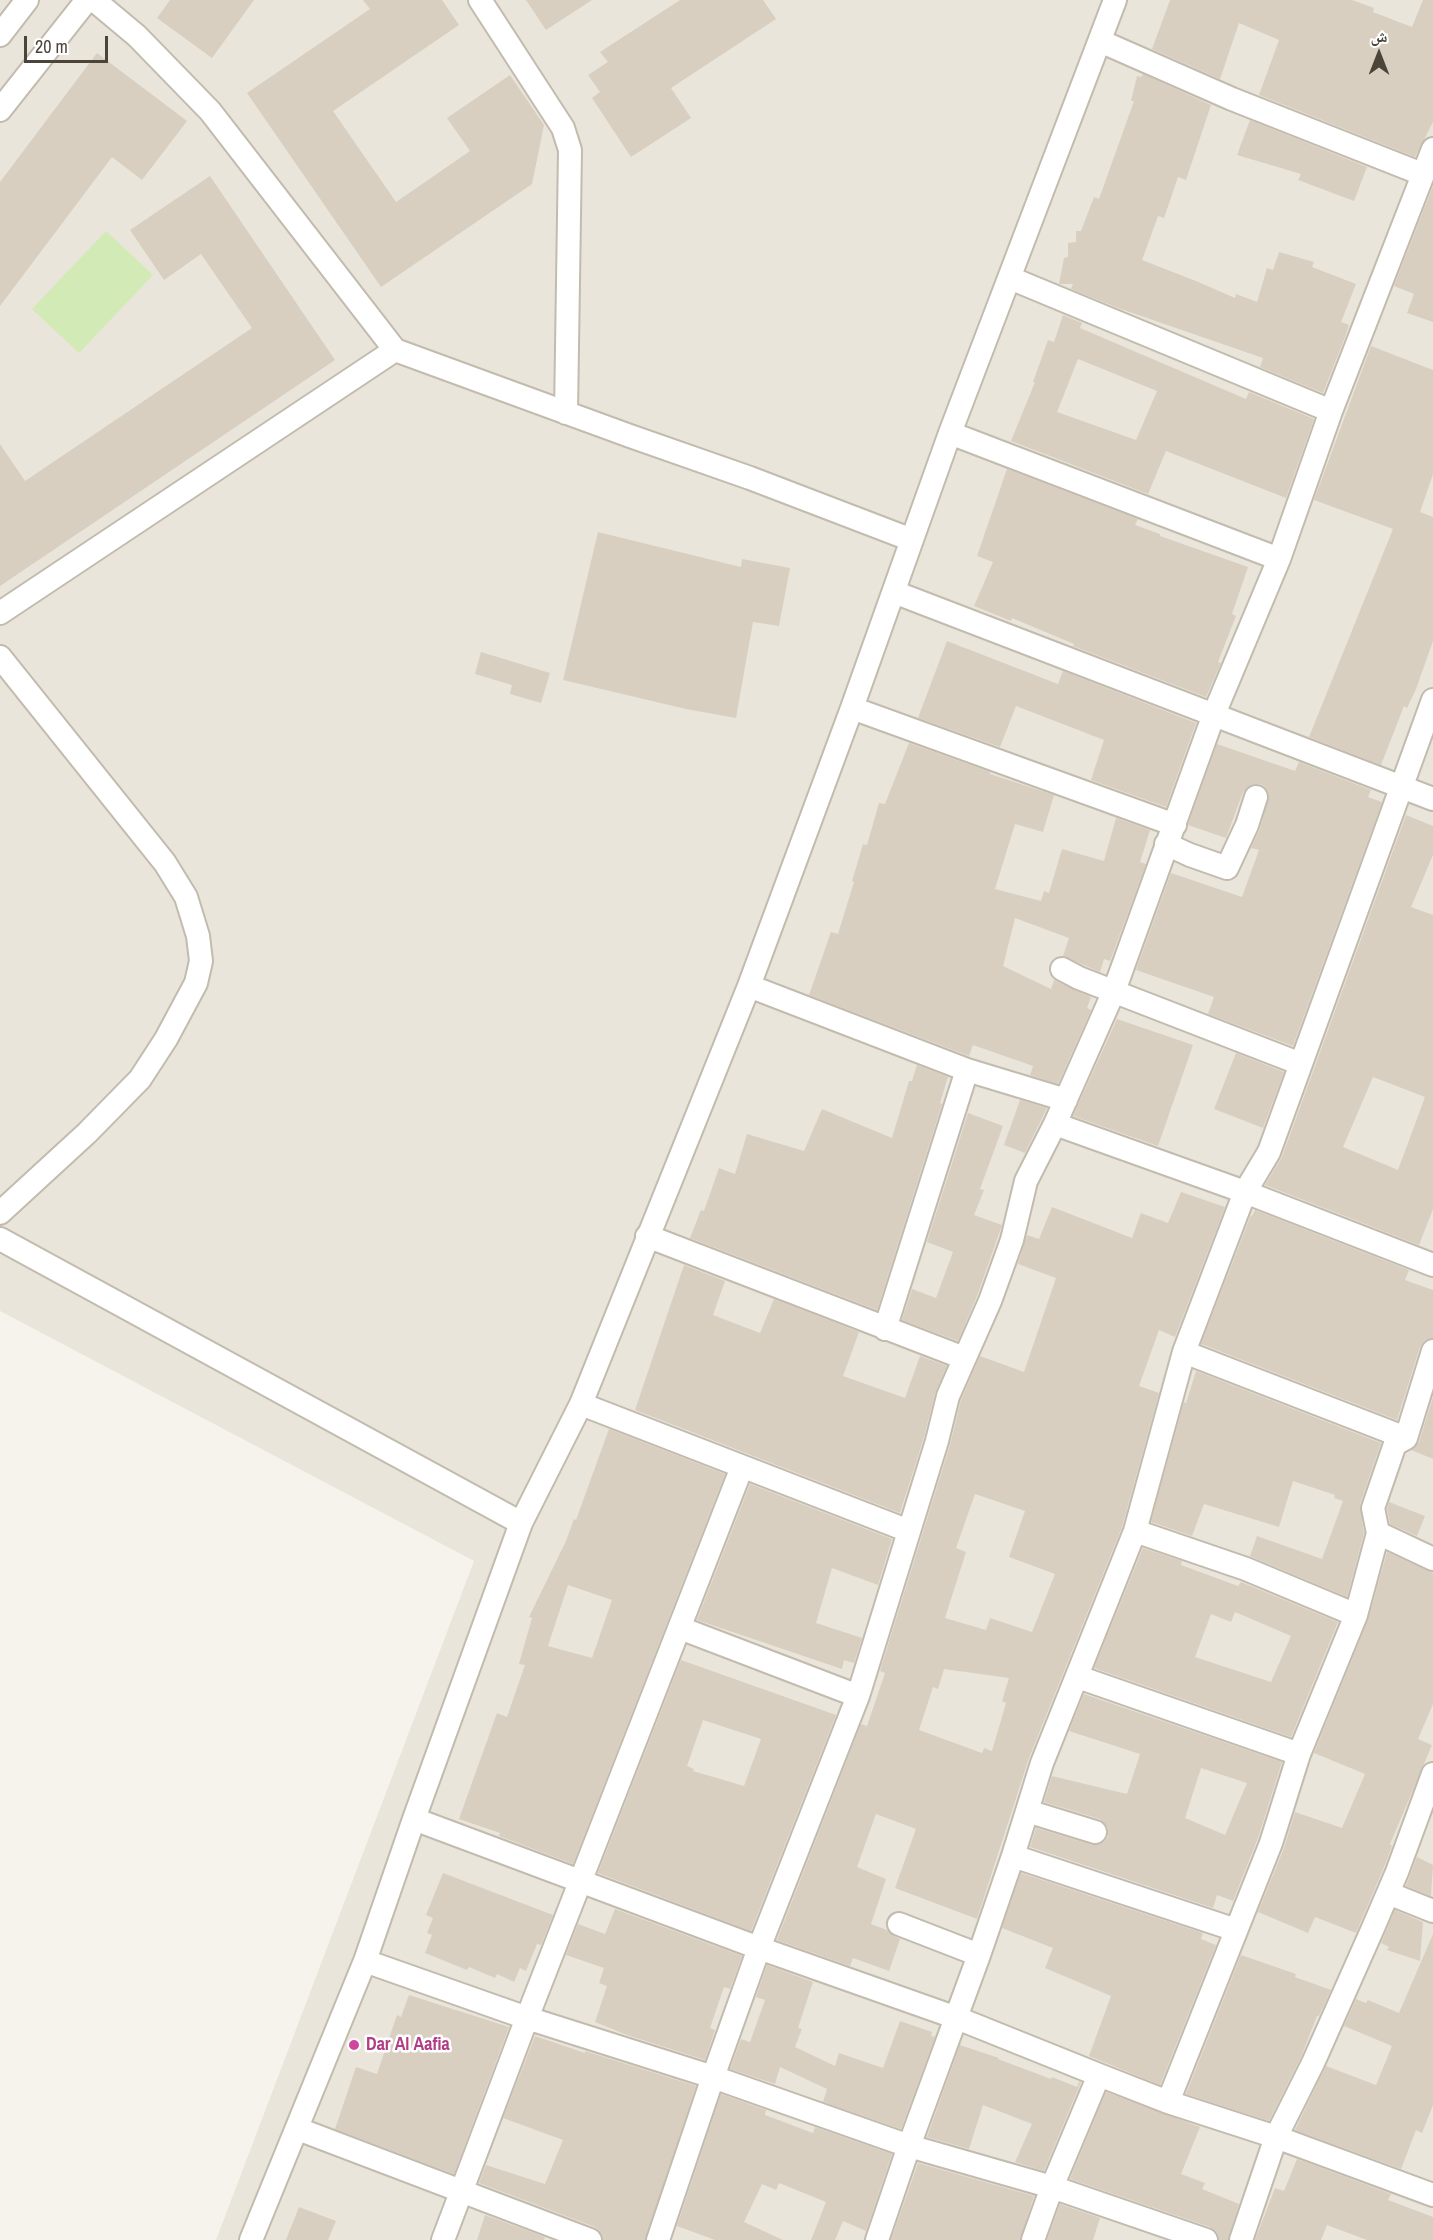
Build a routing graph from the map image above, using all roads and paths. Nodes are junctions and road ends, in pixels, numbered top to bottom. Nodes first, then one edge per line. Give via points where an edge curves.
1 (27, 0) edge
2 (87, 0) edge
3 (94, 0) edge
4 (480, 0) edge
5 (1115, 0) edge
6 (0, 35) edge
7 (1100, 40) junction
8 (0, 110) edge
9 (1433, 149) edge
10 (1422, 174) junction
11 (1010, 278) junction
12 (395, 350) junction
13 (1331, 411) junction
14 (566, 412) junction
15 (950, 433) junction
16 (912, 540) junction
17 (1279, 559) junction
18 (894, 592) junction
19 (0, 614) edge
20 (0, 657) edge
21 (1433, 700) edge
22 (852, 708) junction
23 (1214, 714) junction
24 (1401, 785) junction
25 (1256, 797) dead end
26 (1433, 799) edge
27 (1171, 834) junction
28 (1062, 969) dead end
29 (748, 986) junction
30 (1114, 991) junction
31 (1301, 1064) junction
32 (968, 1070) junction
33 (1066, 1100) junction
34 (1055, 1124) junction
35 (1245, 1192) junction
36 (0, 1213) edge
37 (647, 1236) junction
38 (0, 1239) edge
39 (1430, 1257) edge
40 (885, 1329) junction
41 (1433, 1351) edge
42 (1184, 1352) junction
43 (964, 1358) junction
44 (581, 1404) junction
45 (1406, 1438) junction
46 (742, 1467) junction
47 (521, 1524) junction
48 (1135, 1531) junction
49 (909, 1532) junction
50 (1378, 1533) junction
51 (1433, 1558) edge
52 (1356, 1615) junction
53 (680, 1628) junction
54 (1078, 1677) junction
55 (858, 1696) junction
56 (1299, 1754) junction
57 (1433, 1774) edge
58 (1028, 1811) junction
59 (414, 1818) junction
60 (1095, 1832) dead end
61 (1013, 1856) junction
62 (582, 1882) junction
63 (1388, 1893) junction
64 (1433, 1911) edge
65 (899, 1924) dead end
66 (1236, 1930) junction
67 (759, 1948) junction
68 (979, 1955) junction
69 (365, 1961) junction
70 (527, 2018) junction
71 (957, 2018) junction
72 (1099, 2075) junction
73 (713, 2077) junction
74 (1168, 2102) junction
75 (298, 2129) junction
76 (1276, 2137) junction
77 (909, 2146) junction
78 (1052, 2187) junction
79 (462, 2192) junction
80 (1433, 2195) edge
81 (251, 2240) edge
82 (443, 2240) edge
83 (590, 2240) edge
84 (658, 2240) edge
85 (877, 2240) edge
86 (1033, 2240) edge
87 (1206, 2240) edge
88 (1241, 2240) edge

1 - 6 street
2 - 8 street
3 - 12 street via 137,36 210,111
4 - 14 street via 562,128 570,150
5 - 7 street
7 - 10 street via 1232,99
7 - 11 street
9 - 10 street
10 - 13 street
11 - 13 street
11 - 15 street
12 - 14 street
12 - 19 street
13 - 17 street
14 - 16 street
15 - 16 street
15 - 17 street
16 - 18 street
17 - 23 street
18 - 22 street
18 - 23 street
20 - 36 street via 165,863 186,897 201,961 196,983 140,1079
21 - 24 street
22 - 27 street
22 - 29 street
23 - 24 street
23 - 27 street
24 - 26 street
24 - 31 street
25 - 27 street via 1227,868 1190,855
27 - 30 street
28 - 30 street
29 - 32 street
29 - 37 street
30 - 31 street
30 - 33 street
31 - 35 street via 1269,1152
32 - 33 street
32 - 40 street
33 - 34 street
34 - 35 street
34 - 43 street via 1026,1181 1012,1240
35 - 39 street
35 - 42 street
37 - 40 street
37 - 44 street
38 - 47 street
40 - 43 street
41 - 45 street
42 - 45 street
42 - 48 street
43 - 49 street via 948,1396
44 - 46 street
44 - 47 street
45 - 50 street via 1395,1444 1373,1508
46 - 49 street
46 - 53 street
47 - 59 street
48 - 52 street via 1246,1569
48 - 54 street
49 - 55 street
50 - 51 street
50 - 52 street
52 - 56 street
53 - 55 street
53 - 62 street
54 - 56 street
54 - 58 street via 1042,1763
55 - 67 street
56 - 66 street via 1271,1843
57 - 63 street
58 - 60 street
58 - 61 street
59 - 62 street
59 - 69 street
61 - 66 street
61 - 68 street
62 - 67 street
62 - 70 street
63 - 64 street
63 - 76 street
65 - 68 street
66 - 74 street
67 - 71 street
67 - 73 street
68 - 71 street
69 - 70 street
69 - 75 street
70 - 73 street
70 - 79 street
71 - 72 street
71 - 77 street
72 - 74 street
72 - 78 street
73 - 77 street
73 - 84 street
74 - 76 street
75 - 79 street
75 - 81 street
76 - 80 street
76 - 88 street
77 - 78 street
77 - 85 street
78 - 86 street
78 - 87 street
79 - 82 street
79 - 83 street

